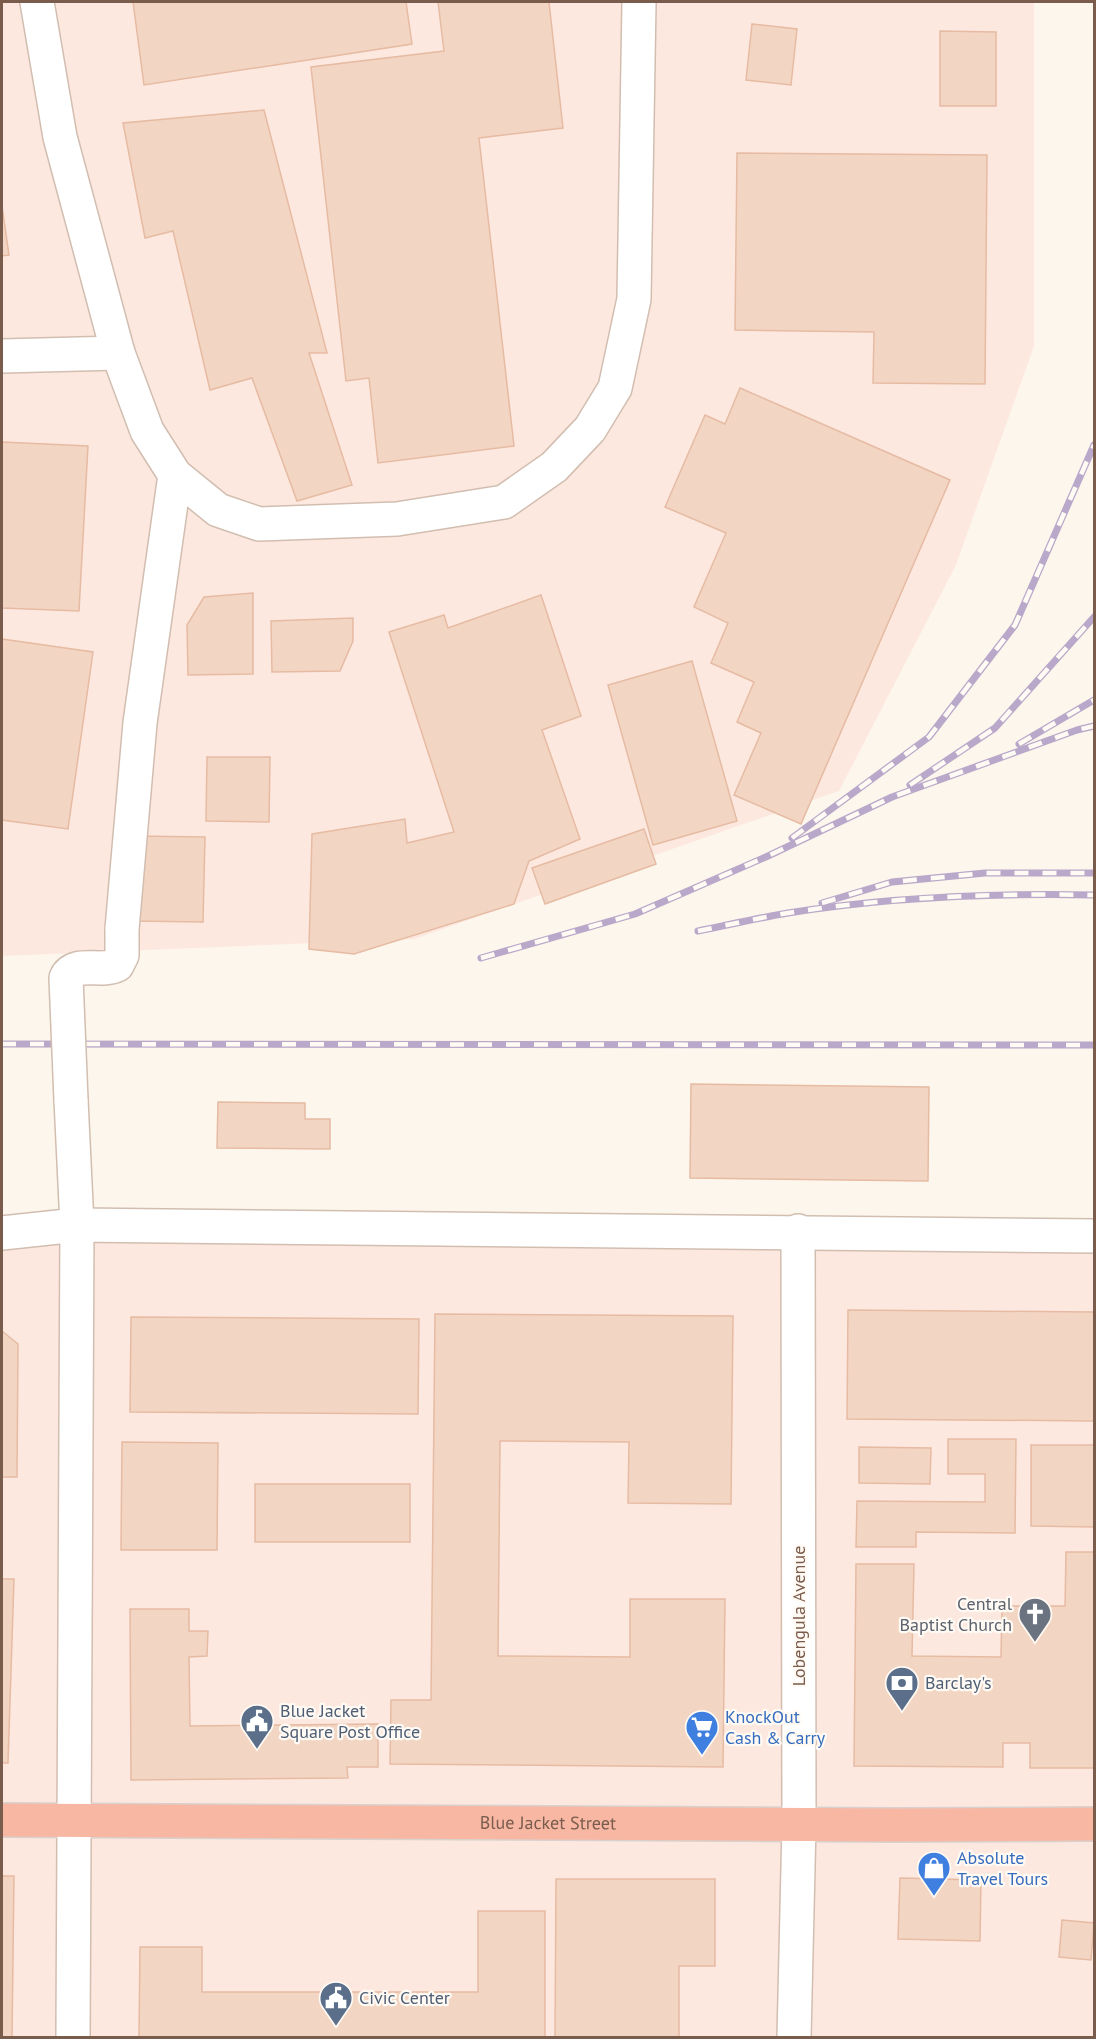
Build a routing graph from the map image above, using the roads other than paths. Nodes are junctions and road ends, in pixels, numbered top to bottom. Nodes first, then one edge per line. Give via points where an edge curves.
1 (37, 2) edge
2 (639, 2) edge
3 (117, 353) junction
4 (2, 356) edge
5 (175, 474) junction
6 (76, 1225) junction
7 (798, 1231) junction
8 (2, 1233) edge
9 (1095, 1236) edge
10 (2, 1820) edge
11 (73, 1821) junction
12 (1095, 1824) edge
13 (799, 1825) junction
14 (73, 2037) edge
15 (794, 2037) edge

1 - 3 lane via 60,136
2 - 5 lane via 634,299 615,388 590,429 554,466 504,502 397,519 259,525 218,510
3 - 4 lane
3 - 5 lane via 147,431
5 - 6 lane, bridge via 140,723 122,955 117,965 107,969 76,968 66,978
6 - 7 lane
6 - 8 lane
6 - 11 lane
7 - 9 lane
7 - 13 lane, Lobengula Avenue
10 - 11 highway, Blue Jacket Street
11 - 13 highway, Blue Jacket Street
11 - 14 lane
12 - 13 highway, Blue Jacket Street
13 - 15 lane, Lobengula Avenue

